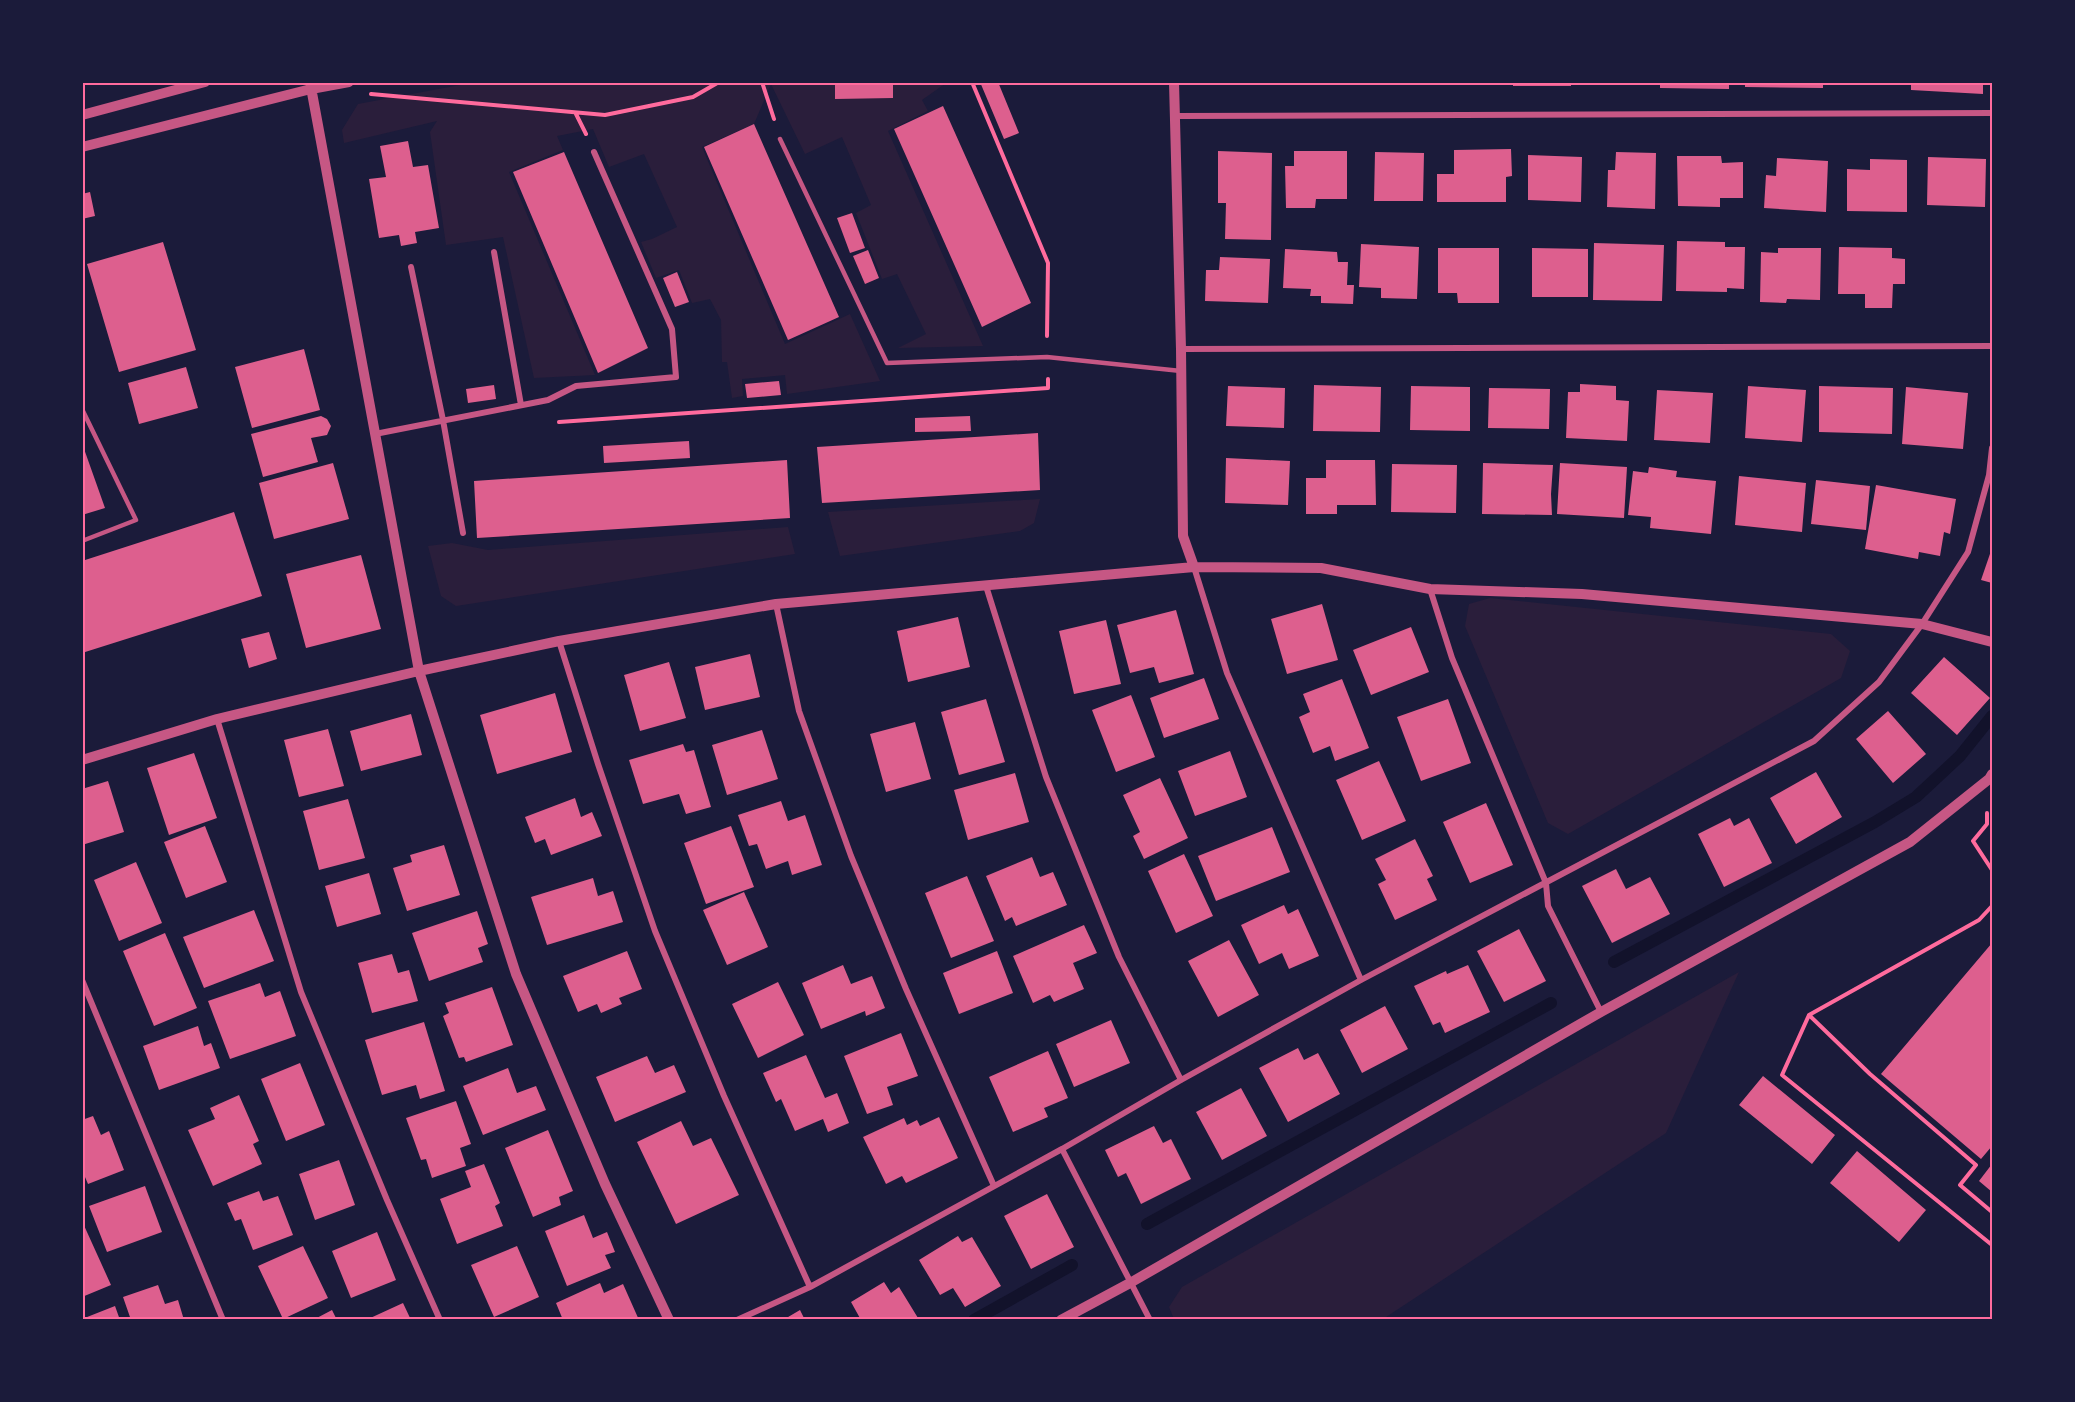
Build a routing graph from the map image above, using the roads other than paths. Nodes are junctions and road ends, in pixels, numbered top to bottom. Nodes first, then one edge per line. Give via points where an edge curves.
1 (205, 82) edge
2 (349, 82) edge
3 (1174, 82) edge
4 (310, 86) edge
5 (1992, 113) edge
6 (82, 115) edge
7 (1176, 116) junction
8 (780, 139) road end
9 (82, 147) edge
10 (594, 152) dead end
11 (494, 252) dead end
12 (411, 267) dead end
13 (1992, 346) edge
14 (1181, 349) junction
15 (1181, 370) junction
16 (521, 405) junction
17 (82, 409) edge
18 (443, 420) junction
19 (375, 434) junction
20 (1992, 448) edge
21 (463, 533) dead end
22 (82, 541) edge
23 (1194, 567) junction
24 (986, 586) junction
25 (1430, 589) junction
26 (776, 604) junction
27 (1922, 624) junction
28 (559, 640) junction
29 (1992, 642) edge
30 (419, 670) junction
31 (217, 719) junction
32 (82, 760) edge
33 (1991, 778) edge
34 (1546, 883) junction
35 (82, 980) edge
36 (1361, 981) junction
37 (1601, 1012) junction
38 (1181, 1080) junction
39 (1062, 1149) junction
40 (994, 1186) junction
41 (1130, 1282) junction
42 (810, 1287) junction
43 (223, 1320) edge
44 (440, 1320) edge
45 (669, 1320) edge
46 (737, 1320) edge
47 (1061, 1320) edge
48 (1149, 1320) edge

1 - 6 street
2 - 4 street
3 - 7 street
4 - 9 street
4 - 19 street
5 - 7 street
7 - 14 street
8 - 15 lane via 887,363 1047,357
10 - 16 street via 672,329 676,377 576,386 548,400
11 - 16 street
12 - 18 street
13 - 14 street
14 - 15 street
15 - 23 street via 1183,536
16 - 18 street
17 - 22 lane via 136,520
18 - 19 street
18 - 21 street
19 - 30 street
20 - 27 street via 1989,475 1968,552
23 - 24 street
23 - 25 street via 1321,568
23 - 36 street via 1227,673
24 - 26 street
24 - 38 street via 1046,777 1119,957
25 - 27 street via 1582,594
25 - 34 street via 1452,658
26 - 28 street
26 - 40 street via 799,711 851,856
27 - 29 street
27 - 34 street via 1879,682 1814,741
28 - 30 street
28 - 42 street via 655,931
30 - 31 street
30 - 45 street via 516,974 605,1184
31 - 32 street
31 - 44 street via 301,992
33 - 37 street via 1910,842
34 - 36 street
34 - 37 street via 1548,906
35 - 43 street
36 - 38 street
37 - 41 street
38 - 39 street
39 - 40 street
39 - 41 street
40 - 42 street
41 - 47 street
41 - 48 street
42 - 46 street

